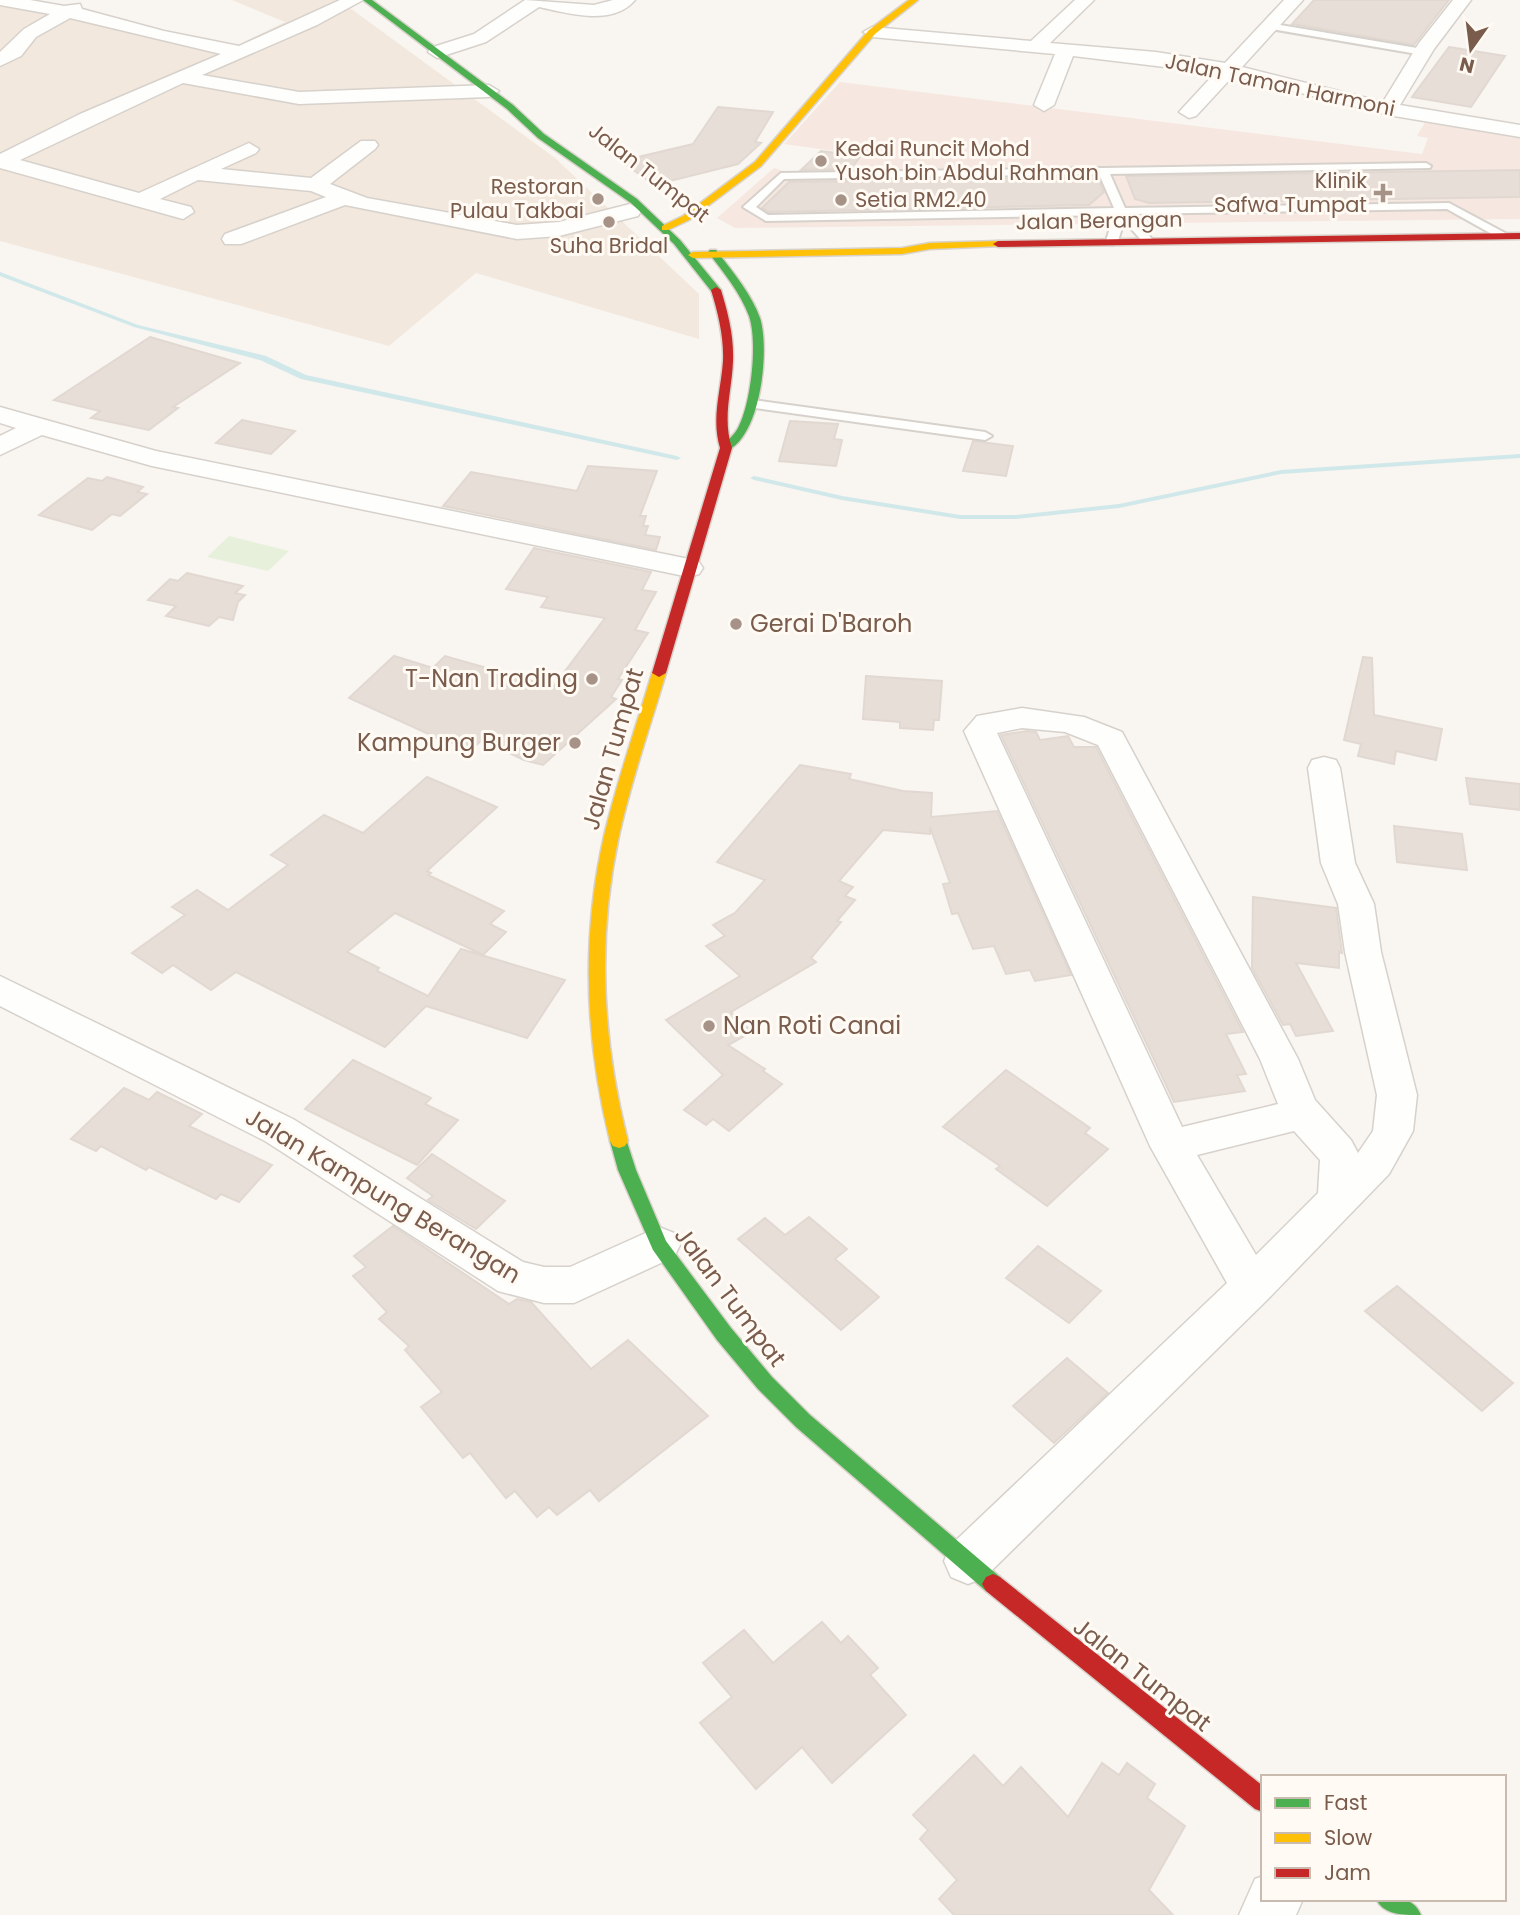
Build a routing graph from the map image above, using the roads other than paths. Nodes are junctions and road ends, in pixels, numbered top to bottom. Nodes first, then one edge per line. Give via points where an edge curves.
1 (0, 0) edge
2 (87, 0) edge
3 (354, 0) edge
4 (367, 0) edge
5 (536, 0) edge
6 (626, 0) edge
7 (914, 0) edge
8 (1085, 0) edge
9 (1294, 0) edge
10 (1462, 0) edge
11 (68, 11) junction
12 (1268, 26) junction
13 (872, 32) junction
14 (1035, 46) junction
15 (1067, 48) junction
16 (242, 52) junction
17 (437, 52) junction
18 (1423, 52) junction
19 (0, 60) edge
20 (1228, 69) junction
21 (180, 77) junction
22 (489, 91) junction
23 (1044, 105) dead end
24 (510, 107) junction
25 (1388, 109) junction
26 (1189, 112) dead end
27 (1520, 131) edge
28 (368, 145) dead end
29 (250, 149) dead end
30 (1, 161) edge
31 (758, 164) junction
32 (1426, 166) dead end
33 (1104, 172) junction
34 (195, 173) junction
35 (601, 176) junction
36 (782, 176) junction
37 (315, 185) junction
38 (726, 191) junction
39 (145, 198) junction
40 (343, 198) junction
41 (703, 205) junction
42 (667, 209) junction
43 (630, 211) junction
44 (1121, 211) junction
45 (183, 212) dead end
46 (698, 235) junction
47 (1503, 236) junction
48 (1520, 236) edge
49 (233, 239) dead end
50 (1112, 240) junction
51 (1147, 240) junction
52 (930, 246) junction
53 (689, 252) junction
54 (787, 252) junction
55 (736, 281) junction
56 (717, 291) junction
57 (753, 404) junction
58 (0, 415) edge
59 (39, 426) junction
60 (985, 436) dead end
61 (0, 447) edge
62 (726, 448) junction
63 (689, 568) junction
64 (1324, 768) dead end
65 (0, 990) edge
66 (1303, 1113) junction
67 (1170, 1146) junction
68 (1337, 1200) junction
69 (659, 1245) junction
70 (1252, 1287) junction
71 (968, 1561) junction
72 (1261, 1799) edge
73 (1391, 1901) edge
74 (1409, 1915) edge

1 - 11 street
2 - 11 street
3 - 16 street
4 - 17 main road, Jalan Tumpat
5 - 6 street via 596,12 609,11
5 - 17 street via 480,38
7 - 13 main road
8 - 14 street
9 - 12 street
10 - 18 street
11 - 16 street
11 - 19 street via 30,33
12 - 18 lane
12 - 20 street
13 - 14 street, Jalan Taman Harmoni
13 - 31 main road
14 - 15 street, Jalan Taman Harmoni
15 - 20 street, Jalan Taman Harmoni
15 - 23 street
16 - 21 street
17 - 22 main road, Jalan Tumpat
18 - 25 street
20 - 25 street, Jalan Taman Harmoni
20 - 26 street
21 - 22 street via 299,98
21 - 30 street
22 - 24 main road, Jalan Tumpat
24 - 35 main road, Jalan Tumpat via 523,123
24 - 42 main road, Jalan Tumpat via 541,118
25 - 27 street, Jalan Taman Harmoni
28 - 37 street
29 - 34 street
30 - 39 street
31 - 36 lane
31 - 38 main road
32 - 33 lane
33 - 36 lane
33 - 44 lane
34 - 37 street
34 - 39 street
35 - 43 main road
35 - 46 main road, Jalan Tumpat
36 - 44 lane via 749,207 766,219
37 - 40 street
38 - 41 main road
38 - 46 main road
39 - 45 street
40 - 43 street via 517,232 559,229
40 - 49 street
41 - 42 main road
41 - 46 main road
42 - 46 main road, Jalan Tumpat
43 - 56 main road
44 - 47 lane via 1449,206
44 - 50 lane
44 - 51 lane
46 - 52 main road, Jalan Berangan via 765,243 903,242
46 - 53 main road, Jalan Berangan
46 - 53 main road, Jalan Tumpat
46 - 54 main road, Jalan Berangan
46 - 55 main road, Jalan Tumpat
47 - 48 main road, Jalan Berangan
47 - 51 main road, Jalan Berangan
50 - 51 main road, Jalan Berangan
50 - 52 main road, Jalan Berangan
52 - 54 main road, Jalan Berangan via 902,251
53 - 56 main road, Jalan Tumpat
54 - 55 main road via 754,264 738,274
55 - 57 main road, Jalan Tumpat via 760,329
56 - 62 main road, Jalan Tumpat via 727,335 719,432
57 - 60 lane
57 - 62 main road, Jalan Tumpat via 744,433
58 - 59 street
59 - 61 street
59 - 63 street via 152,458
62 - 63 main road, Jalan Tumpat
63 - 69 main road, Jalan Tumpat via 611,839 596,949 599,1032 613,1121 627,1170
64 - 68 street via 1338,863 1356,904 1398,1105 1395,1130 1387,1146
65 - 69 street, Jalan Kampung Berangan via 279,1130 513,1278 544,1286 574,1285
66 - 67 street
66 - 67 street via 1111,739 1094,728 1072,723 990,720 980,731 982,739
66 - 68 street via 1339,1153 1344,1172
67 - 70 street
68 - 70 street
69 - 71 main road, Jalan Tumpat via 696,1299 765,1383 803,1421
70 - 71 street
71 - 72 main road, Jalan Tumpat via 1013,1603
73 - 74 main road

